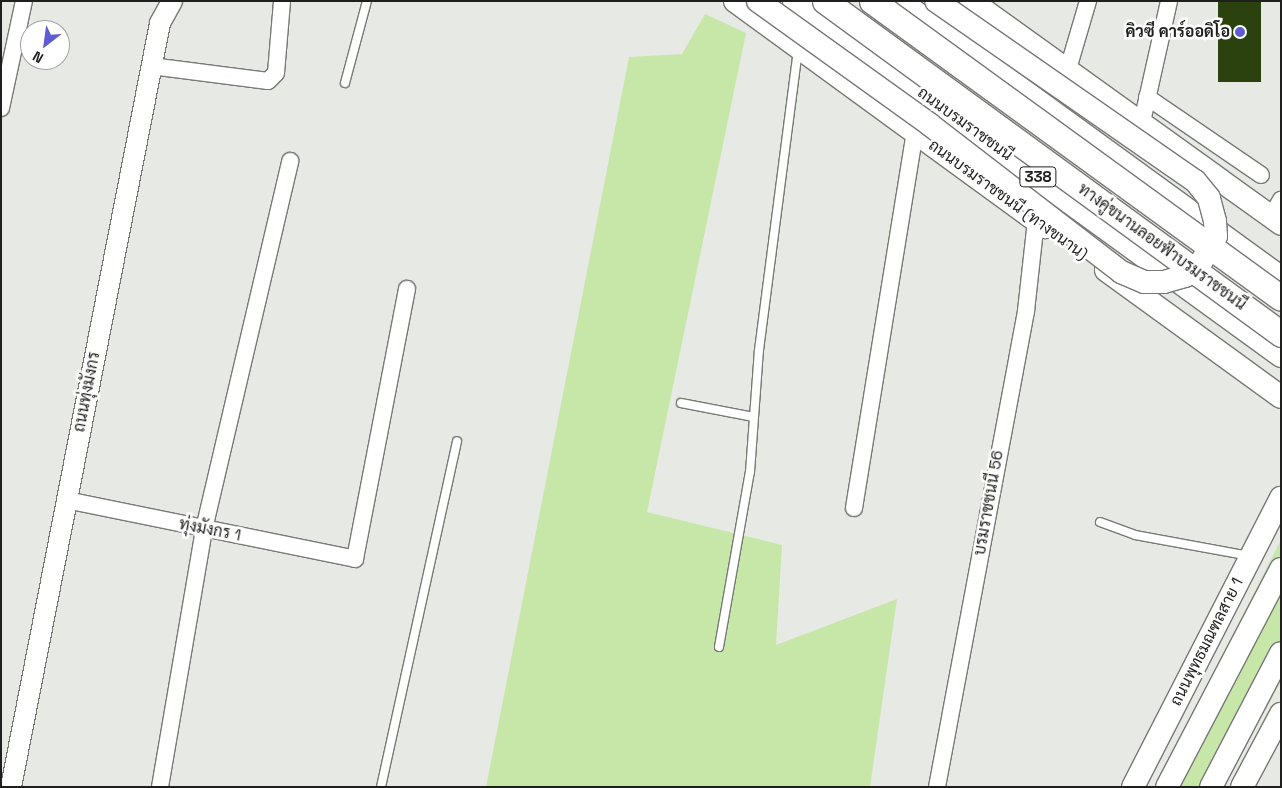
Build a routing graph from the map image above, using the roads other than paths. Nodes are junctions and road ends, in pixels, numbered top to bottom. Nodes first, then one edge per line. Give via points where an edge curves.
1 (24, 1) edge
2 (172, 1) edge
3 (282, 1) edge
4 (367, 1) edge
5 (735, 1) edge
6 (758, 1) edge
7 (795, 1) edge
8 (825, 1) edge
9 (872, 1) edge
10 (898, 1) edge
11 (936, 1) edge
12 (972, 1) edge
13 (1088, 1) edge
14 (1168, 1) edge
15 (798, 47) junction
16 (151, 66) junction
17 (1068, 69) junction
18 (345, 84) dead end
19 (1148, 97) junction
20 (1, 108) edge
21 (1142, 122) junction
22 (915, 133) junction
23 (290, 161) dead end
24 (1261, 175) dead end
25 (1277, 214) edge
26 (1036, 220) junction
27 (1281, 279) edge
28 (407, 289) dead end
29 (1281, 298) edge
30 (1281, 334) edge
31 (1281, 354) edge
32 (1275, 393) edge
33 (681, 403) dead end
34 (1281, 415) edge
35 (754, 417) junction
36 (457, 441) dead end
37 (1281, 498) edge
38 (66, 500) junction
39 (1281, 507) edge
40 (854, 508) dead end
41 (1100, 522) dead end
42 (204, 529) junction
43 (1261, 536) junction
44 (1250, 556) junction
45 (1281, 569) edge
46 (719, 647) dead end
47 (1281, 653) edge
48 (1281, 714) edge
49 (11, 787) edge
50 (160, 787) edge
51 (381, 787) edge
52 (937, 787) edge
53 (1133, 787) edge
54 (1167, 787) edge
55 (1211, 787) edge
56 (1242, 787) edge

1 - 20 street
2 - 16 street, ถนนทุ่งมังกร via 160,23
3 - 16 street via 276,72 268,81
4 - 18 lane
5 - 15 main road, ถนนบรมราชชนนี (ทางขนาน) / 338
6 - 11 main road, bridge via 929,124 1121,272 1144,282 1164,282 1184,276 1199,266 1216,236 1216,221 1209,198 1195,182
7 - 31 main road, ถนนบรมราชชนนี / 338
8 - 30 main road, ทางคู่ขนานลอยฟ้าบรมราชชนนี / 338, bridge
9 - 29 main road, ทางคู่ขนานลอยฟ้าบรมราชชนนี / 338, bridge
10 - 27 main road
12 - 17 main road
13 - 17 street
14 - 19 street
15 - 22 main road, ถนนบรมราชชนนี (ทางขนาน) / 338
15 - 35 lane via 772,242
16 - 38 street, ถนนทุ่งมังกร
17 - 21 main road
19 - 21 street
19 - 24 street
21 - 25 main road
22 - 26 main road, ถนนบรมราชชนนี (ทางขนาน) / 338
22 - 40 street
23 - 42 street
26 - 32 main road, ถนนบรมราชชนนี (ทางขนาน) / 338
26 - 52 street, บรมราชชนนี 56 via 1026,311
28 - 42 street, ทุ่งมังกร 1 via 355,559
32 - 34 main road
33 - 35 lane
35 - 46 lane via 750,472
36 - 51 lane
37 - 43 main road, ถนนพุทธมณฑลสาย 1
38 - 42 street, ทุ่งมังกร 1
38 - 49 street, ถนนทุ่งมังกร
39 - 43 main road
41 - 44 lane via 1135,535
42 - 50 street
43 - 44 main road, ถนนพุทธมณฑลสาย 1
44 - 53 main road, ถนนพุทธมณฑลสาย 1
45 - 54 main road, ถนนพุทธมณฑลสาย 1
47 - 55 main road
48 - 56 main road

